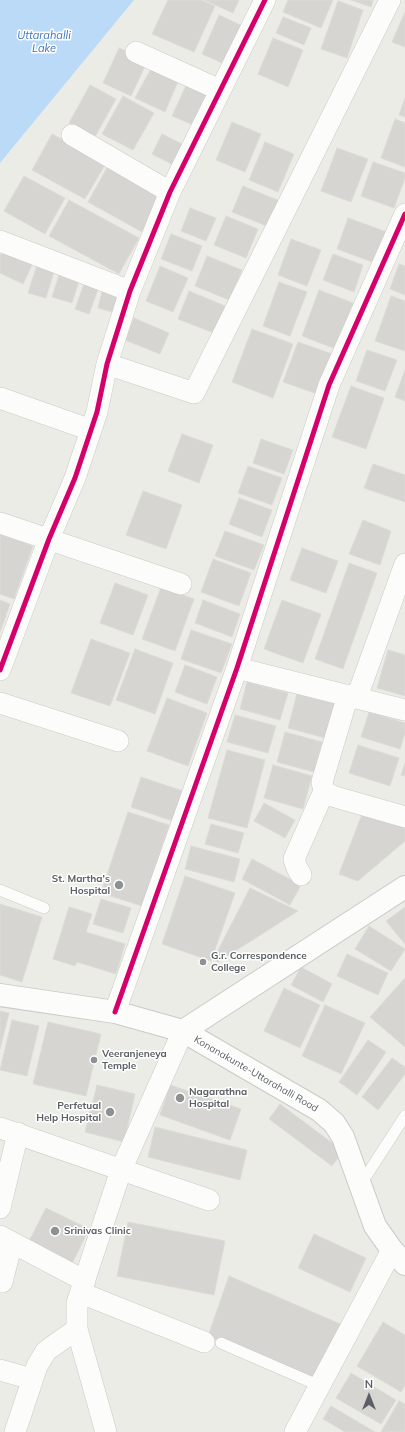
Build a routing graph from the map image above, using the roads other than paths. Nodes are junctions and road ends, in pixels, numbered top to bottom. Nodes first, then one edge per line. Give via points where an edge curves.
1 (265, 0) edge
2 (390, 0) edge
3 (136, 52) dead end
4 (220, 90) junction
5 (72, 135) dead end
6 (170, 192) junction
7 (405, 214) edge
8 (0, 241) edge
9 (130, 291) junction
10 (107, 364) junction
11 (0, 398) edge
12 (91, 430) junction
13 (0, 523) edge
14 (49, 539) junction
15 (405, 564) edge
16 (181, 584) dead end
17 (237, 668) junction
18 (0, 670) edge
19 (352, 696) junction
20 (0, 703) edge
21 (405, 710) edge
22 (118, 741) dead end
23 (324, 791) junction
24 (405, 817) edge
25 (301, 875) dead end
26 (405, 887) edge
27 (0, 890) edge
28 (44, 908) dead end
29 (0, 995) edge
30 (115, 1012) junction
31 (183, 1031) junction
32 (405, 1116) edge
33 (9, 1130) edge
34 (121, 1170) junction
35 (360, 1184) junction
36 (209, 1200) dead end
37 (0, 1208) edge
38 (6, 1240) edge
39 (399, 1257) edge
40 (0, 1282) edge
41 (83, 1287) junction
42 (77, 1329) junction
43 (213, 1342) joint
44 (0, 1370) edge
45 (32, 1380) junction
46 (320, 1386) junction
47 (15, 1432) edge
48 (106, 1432) edge
49 (295, 1432) edge

1 - 4 street
2 - 10 street via 194,393
3 - 4 street
4 - 6 street
5 - 6 street
6 - 9 street
7 - 17 street via 329,385
8 - 9 street
9 - 10 street
10 - 12 street
11 - 12 street
12 - 14 street via 75,478
13 - 14 street
14 - 16 street
14 - 18 street
15 - 19 street
17 - 19 street
17 - 30 street
19 - 21 street
19 - 23 street via 322,782
20 - 22 street
23 - 24 street via 332,796
23 - 25 street via 294,859
26 - 31 main road
27 - 28 lane
29 - 30 main road, Konanakunte-Uttarahalli Road
30 - 31 main road, Konanakunte-Uttarahalli Road
31 - 34 street
31 - 35 main road, Konanakunte-Uttarahalli Road via 319,1110 334,1123 343,1137
32 - 35 lane
33 - 34 street
33 - 37 street
34 - 36 street
34 - 41 street
35 - 39 main road, Konanakunte-Uttarahalli Road via 376,1226
38 - 40 street
38 - 41 street
39 - 46 street
41 - 42 street via 78,1303
41 - 43 street
42 - 45 street via 46,1351
42 - 48 street
43 - 46 lane
44 - 45 street
45 - 47 street
46 - 49 street

